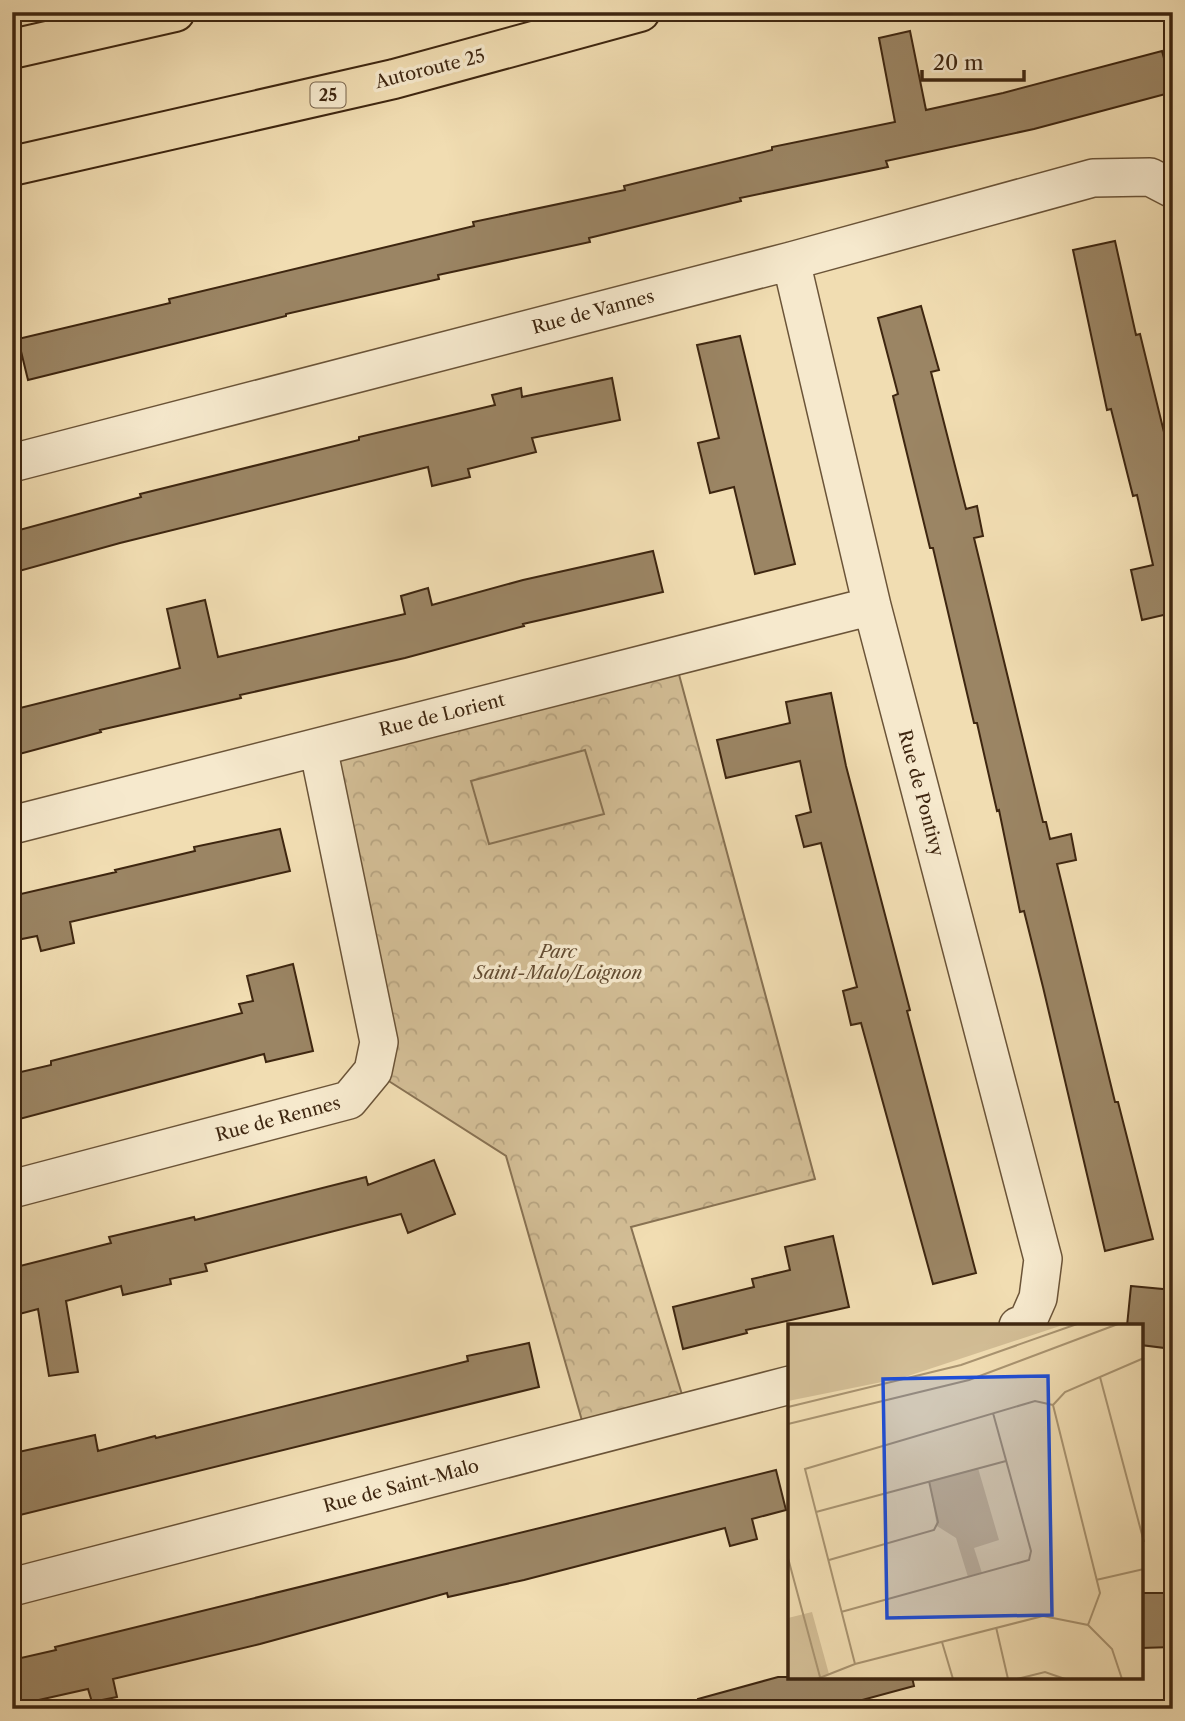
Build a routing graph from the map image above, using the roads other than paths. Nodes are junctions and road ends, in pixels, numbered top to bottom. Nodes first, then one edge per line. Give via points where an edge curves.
1 (175, 12) edge
2 (640, 12) edge
3 (12, 49) edge
4 (12, 166) edge
5 (1173, 189) edge
6 (791, 261) junction
7 (12, 463) edge
8 (872, 606) junction
9 (318, 747) junction
10 (12, 825) edge
11 (12, 1189) edge
12 (1022, 1324) edge
13 (788, 1385) edge
14 (12, 1587) edge

1 - 3 highway
2 - 4 highway, Autoroute 25 / 25 via 394,79
5 - 6 street, Rue de Vannes via 1150,177 1093,178
6 - 7 street, Rue de Vannes
6 - 8 street, Rue de Pontivy
8 - 9 street, Rue de Lorient
8 - 12 street, Rue de Pontivy via 1043,1259 1038,1298
9 - 10 street, Rue de Lorient
9 - 11 street, Rue de Rennes via 379,1042 373,1071 349,1100
13 - 14 street, Rue de Saint-Malo

